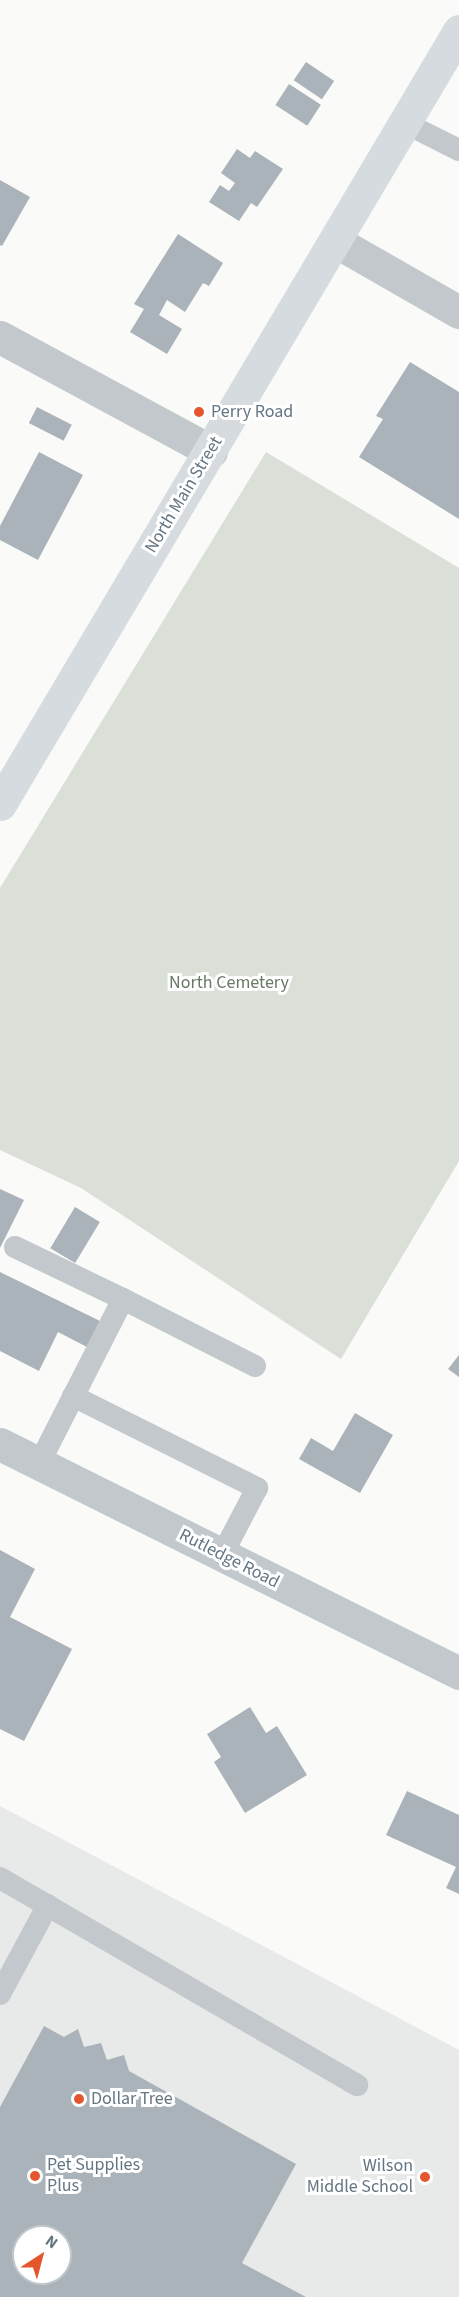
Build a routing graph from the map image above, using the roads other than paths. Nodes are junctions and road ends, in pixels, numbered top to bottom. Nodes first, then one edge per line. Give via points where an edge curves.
1 (459, 32) edge
2 (405, 123) junction
3 (459, 150) edge
4 (335, 241) junction
5 (459, 312) edge
6 (0, 337) edge
7 (211, 451) junction
8 (0, 804) edge
9 (15, 1247) dead end
10 (123, 1299) junction
11 (255, 1366) dead end
12 (73, 1396) junction
13 (0, 1444) edge
14 (39, 1464) junction
15 (222, 1555) junction
16 (459, 1673) edge
17 (0, 1878) edge
18 (48, 1905) junction
19 (0, 1994) edge
20 (357, 2085) dead end

1 - 2 main road, North Main Street
2 - 3 lane
2 - 4 main road, North Main Street
4 - 5 street
4 - 7 main road, North Main Street
6 - 7 street
7 - 8 main road, North Main Street
9 - 10 lane
10 - 11 lane
10 - 12 lane
12 - 14 lane
12 - 15 lane via 257,1488
13 - 14 street, Rutledge Road
14 - 15 street, Rutledge Road
15 - 16 street, Rutledge Road
17 - 18 lane
18 - 19 lane
18 - 20 lane

